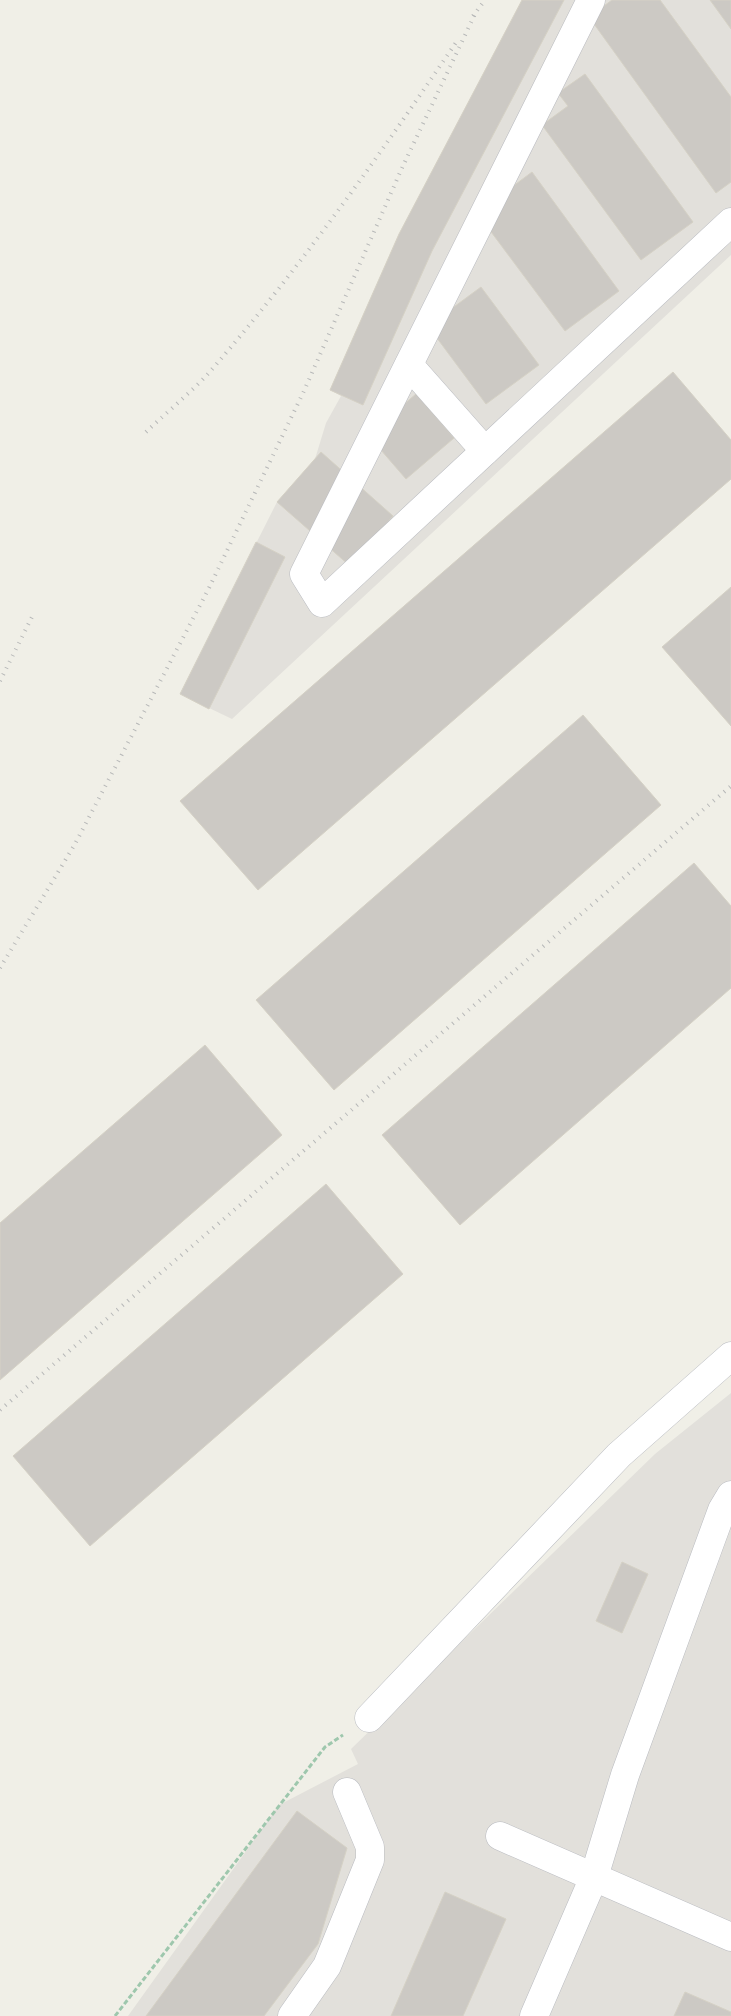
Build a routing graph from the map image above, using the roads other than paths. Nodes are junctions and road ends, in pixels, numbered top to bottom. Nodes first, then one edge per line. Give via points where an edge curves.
1 (591, 0) edge
2 (731, 222) edge
3 (409, 364) junction
4 (485, 451) junction
5 (731, 1356) edge
6 (731, 1495) edge
7 (369, 1718) road end
8 (347, 1792) dead end
9 (500, 1836) dead end
10 (594, 1877) junction
11 (731, 1936) edge
12 (292, 2016) edge
13 (534, 2016) edge

1 - 3 lane
2 - 4 lane
3 - 4 lane
3 - 4 lane via 304,574 322,603
5 - 7 lane via 619,1455
6 - 10 lane via 722,1510 625,1775
8 - 12 lane via 370,1847 370,1860 327,1966
9 - 10 lane
10 - 11 lane
10 - 13 lane

